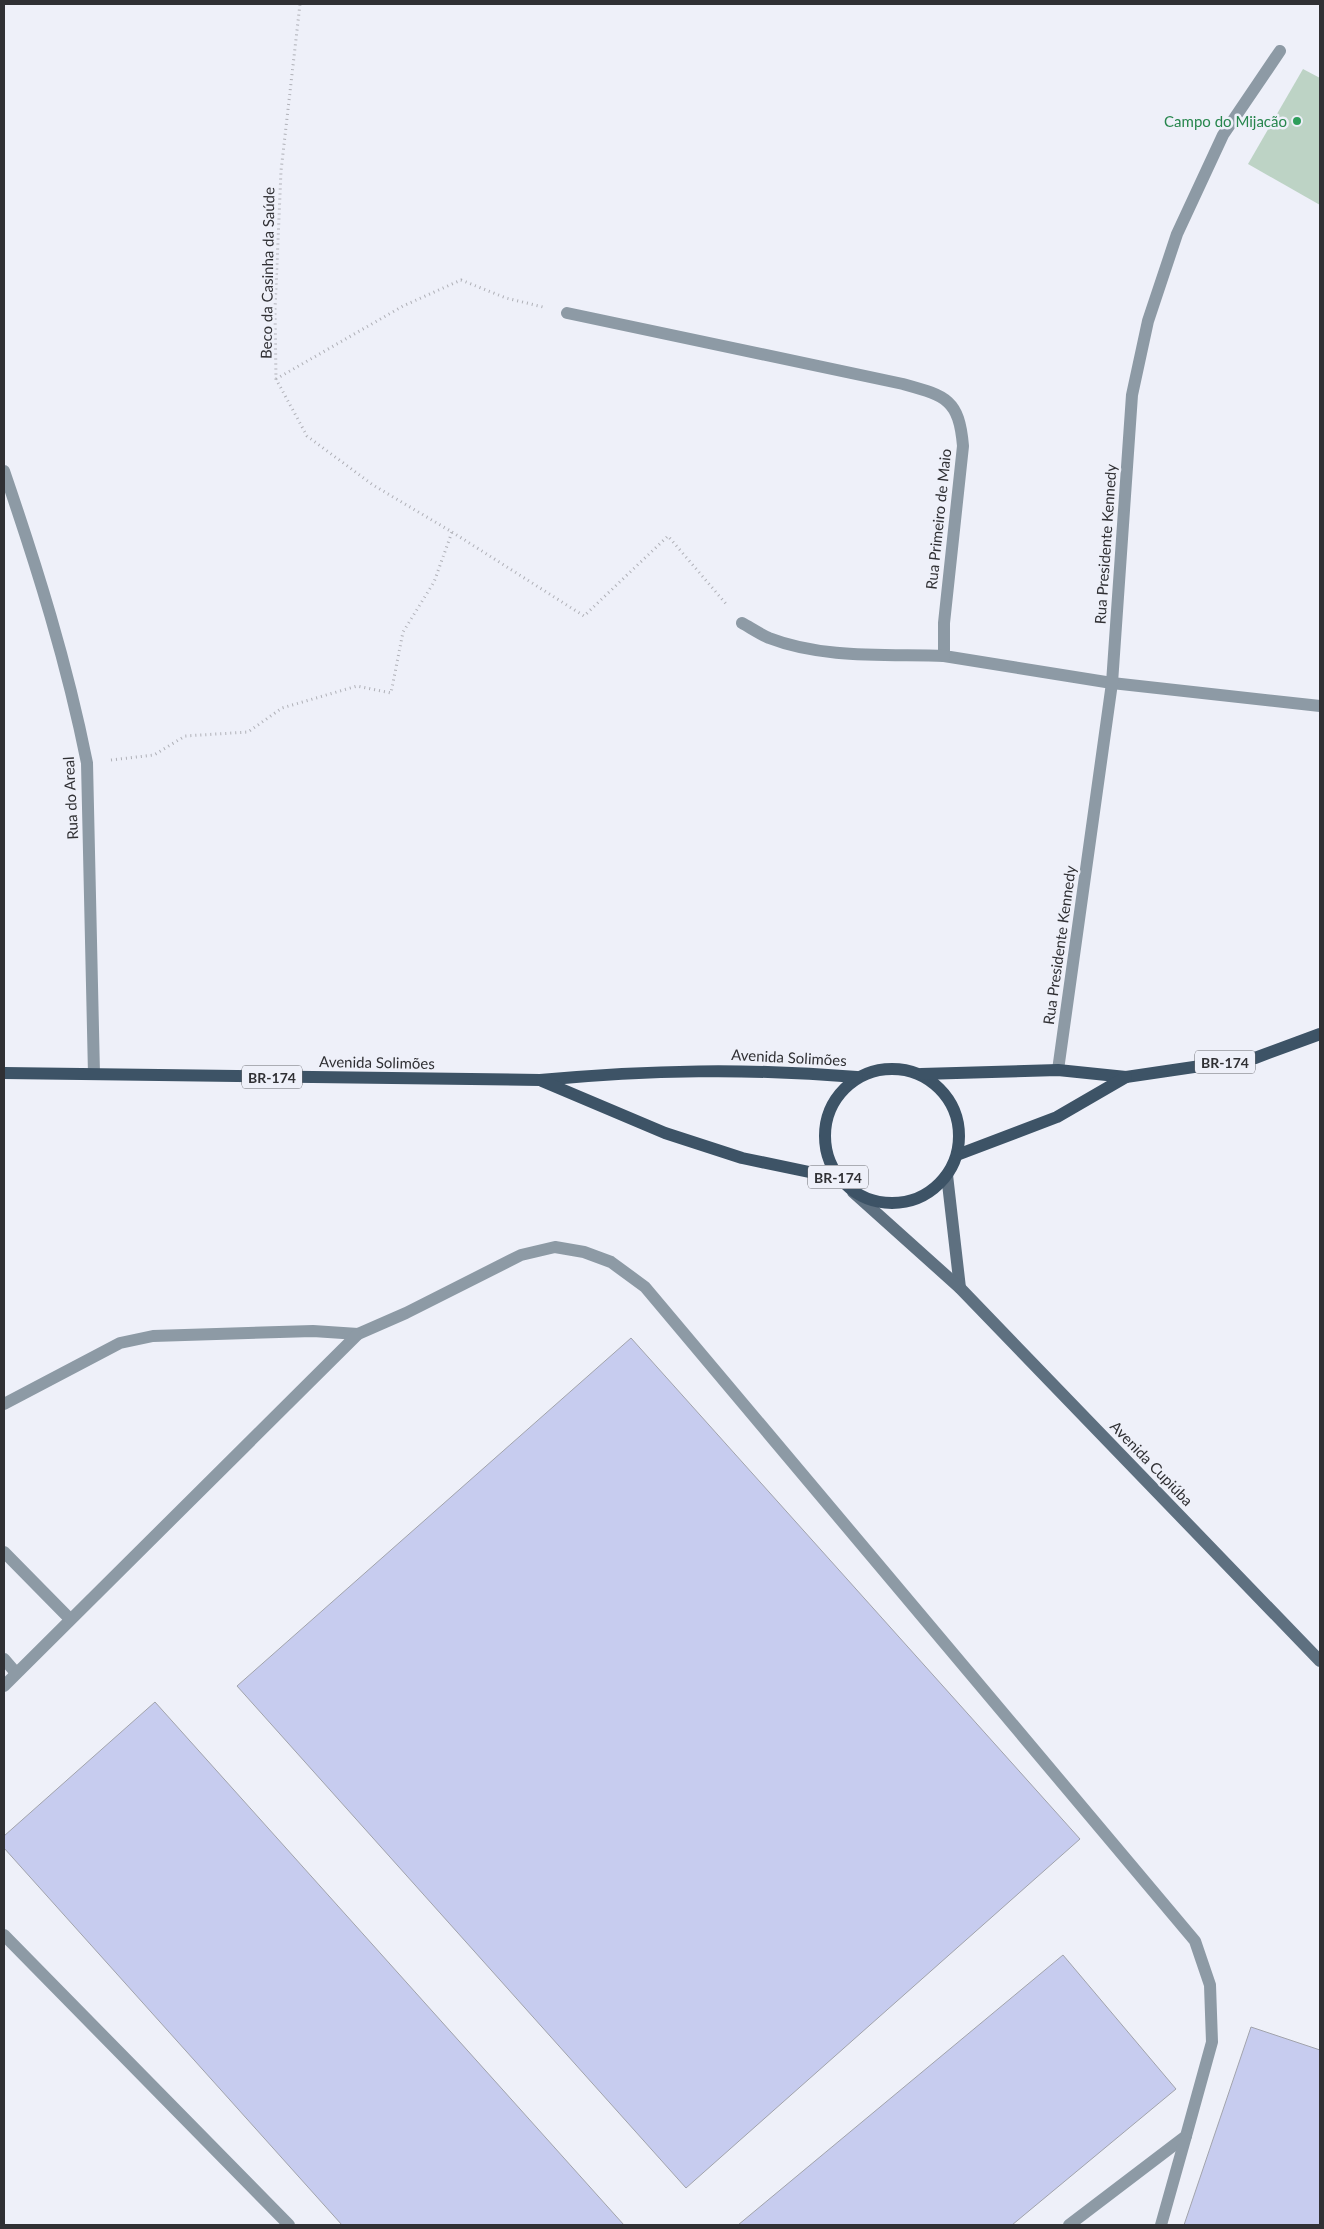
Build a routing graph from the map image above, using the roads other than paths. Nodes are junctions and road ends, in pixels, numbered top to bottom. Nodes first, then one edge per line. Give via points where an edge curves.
1 (1280, 51) dead end
2 (567, 313) road end
3 (4, 471) edge
4 (742, 623) road end
5 (944, 656) junction
6 (1112, 683) junction
7 (1320, 706) edge
8 (1320, 1034) edge
9 (1058, 1070) junction
10 (4, 1073) edge
11 (94, 1074) junction
12 (921, 1074) junction
13 (857, 1077) junction
14 (1126, 1077) junction
15 (540, 1080) junction
16 (957, 1155) junction
17 (948, 1176) junction
18 (838, 1178) junction
19 (853, 1192) junction
20 (960, 1288) junction
21 (358, 1334) junction
22 (4, 1404) edge
23 (4, 1552) edge
24 (70, 1619) junction
25 (4, 1659) edge
26 (1320, 1661) edge
27 (16, 1673) junction
28 (4, 1686) edge
29 (4, 1935) edge
30 (1186, 2136) junction
31 (289, 2225) edge
32 (1069, 2225) edge
33 (1161, 2225) edge

1 - 6 street, Rua Presidente Kennedy via 1223,135 1177,234 1148,321 1132,395
2 - 5 street, Rua Primeiro de Maio via 903,384 932,392 949,403 961,420 963,446 944,623
3 - 11 street, Rua do Areal via 41,579 87,763
4 - 5 street via 768,637 830,652
5 - 6 street
6 - 7 street
6 - 9 street, Rua Presidente Kennedy
8 - 14 main road, BR-174 via 1255,1058
9 - 12 main road, BR-174
9 - 14 main road, BR-174
10 - 11 main road, Avenida Solimões / BR-174
11 - 15 main road, Avenida Solimões / BR-174
12 - 13 main road, BR-174 via 900,1068 878,1069
12 - 16 main road, BR-174 via 946,1095 959,1123
13 - 15 main road, Avenida Solimões / BR-174 via 723,1070 610,1073
13 - 18 main road, BR-174 via 836,1097 824,1124 825,1152
14 - 16 main road, BR-174 via 1057,1117
15 - 18 main road, Avenida Solimões / BR-174 via 682,1139 777,1167
16 - 17 main road, BR-174
17 - 19 main road, BR-174 via 928,1194 904,1203 877,1202
17 - 20 street
18 - 19 main road, BR-174
19 - 20 street, Avenida Cupiúba
20 - 26 street, Avenida Cupiúba
21 - 22 street via 313,1331 153,1336 120,1343
21 - 24 street
21 - 30 street via 521,1255 555,1248 584,1252 611,1262 645,1287 1195,1941 1210,1985 1212,2042
23 - 24 street
24 - 27 street
25 - 27 street
27 - 28 street
29 - 31 street
30 - 32 street
30 - 33 street

